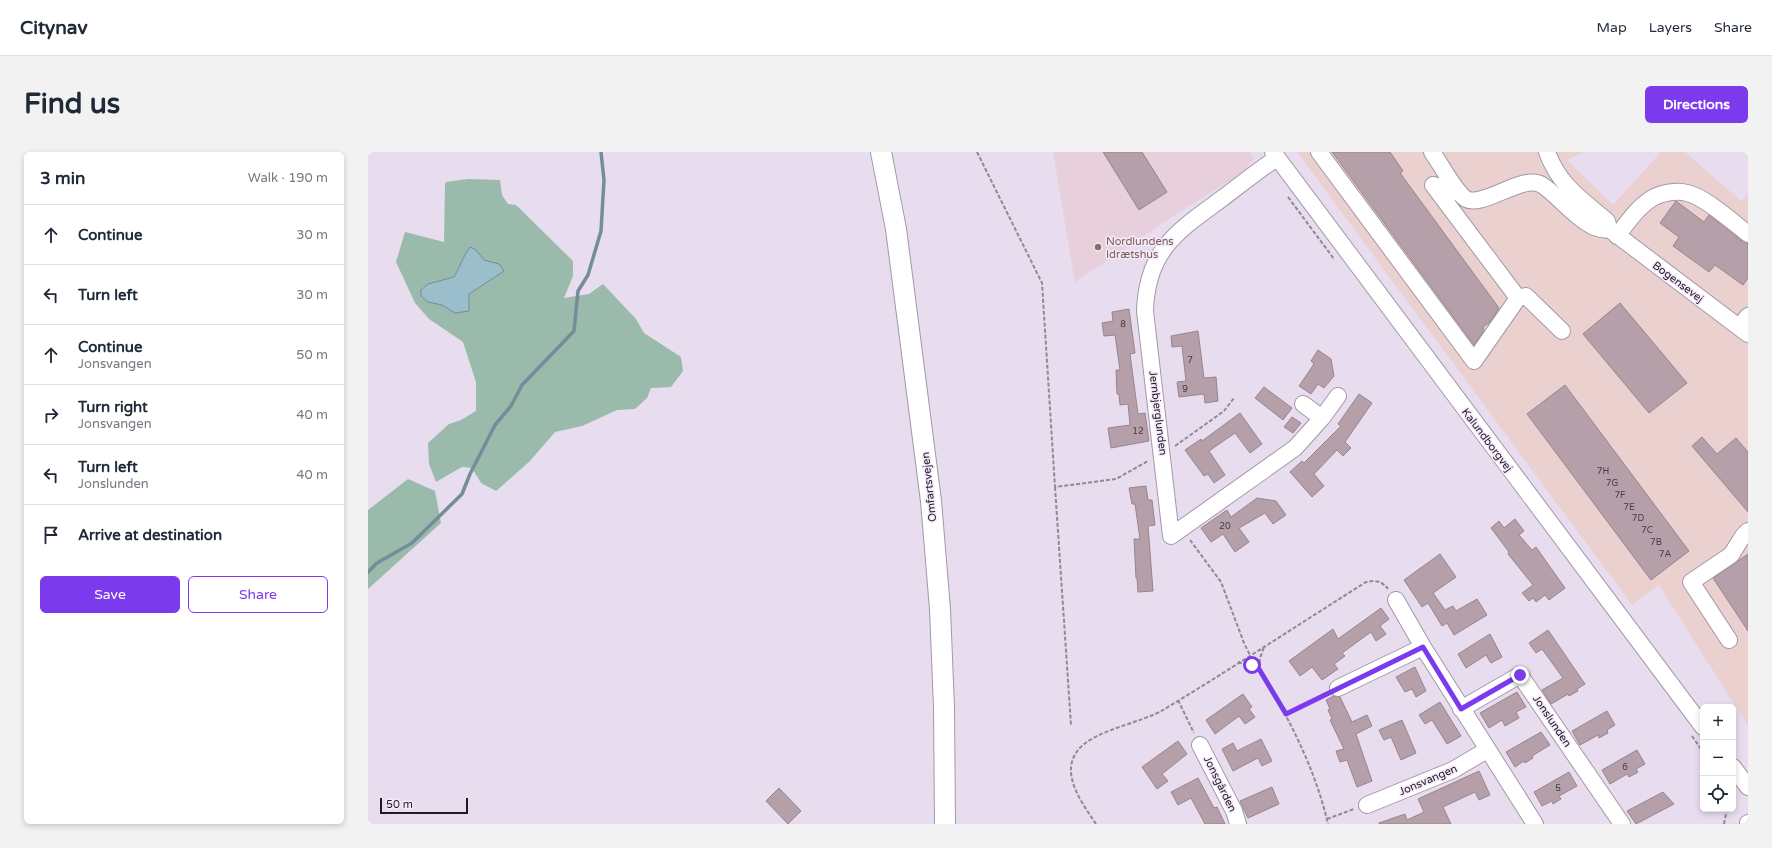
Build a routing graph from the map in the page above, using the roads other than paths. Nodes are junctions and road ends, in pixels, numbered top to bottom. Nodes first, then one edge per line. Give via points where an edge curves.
1 (881, 152) edge
2 (1319, 152) edge
3 (1432, 152) edge
4 (1547, 152) edge
5 (1275, 155) edge
6 (1460, 193) junction
7 (1613, 232) junction
8 (1748, 234) edge
9 (1518, 298) junction
10 (1745, 326) edge
11 (1562, 331) dead end
12 (1338, 396) dead end
13 (1303, 404) dead end
14 (1322, 418) junction
15 (1745, 534) edge
16 (1396, 600) road end
17 (1728, 640) dead end
18 (1423, 647) junction
19 (1338, 688) road end
20 (1461, 709) junction
21 (1700, 723) edge
22 (1200, 745) road end
23 (1487, 750) junction
24 (1736, 771) edge
25 (1748, 787) edge
26 (1367, 805) road end
27 (945, 824) edge
28 (1238, 824) edge
29 (1535, 824) edge
30 (1622, 824) edge

1 - 27 main road, Omfartsvejen via 897,236 931,501 941,617
2 - 9 street via 1474,361
3 - 6 street
4 - 7 street via 1554,170 1567,188 1607,221
5 - 14 street, Jernbjerglunden via 1188,223 1168,242 1151,271 1145,311 1171,536 1295,448
5 - 21 street, Kalundborgvej
6 - 7 street via 1466,199 1479,199 1525,183 1540,183 1590,225
6 - 9 street via 1433,185
7 - 8 street via 1651,199 1672,192 1688,193 1705,202
7 - 10 street, Bogensevej
9 - 11 street via 1526,296
12 - 14 street
13 - 14 street
15 - 17 street via 1731,555 1691,582
16 - 18 street
18 - 19 street
18 - 20 street
20 - 23 street
20 - 30 street, Jonslunden via 1520,675
22 - 28 street, Jonsgården via 1234,811
23 - 26 street, Jonsvangen via 1453,770
23 - 29 street
24 - 25 street

